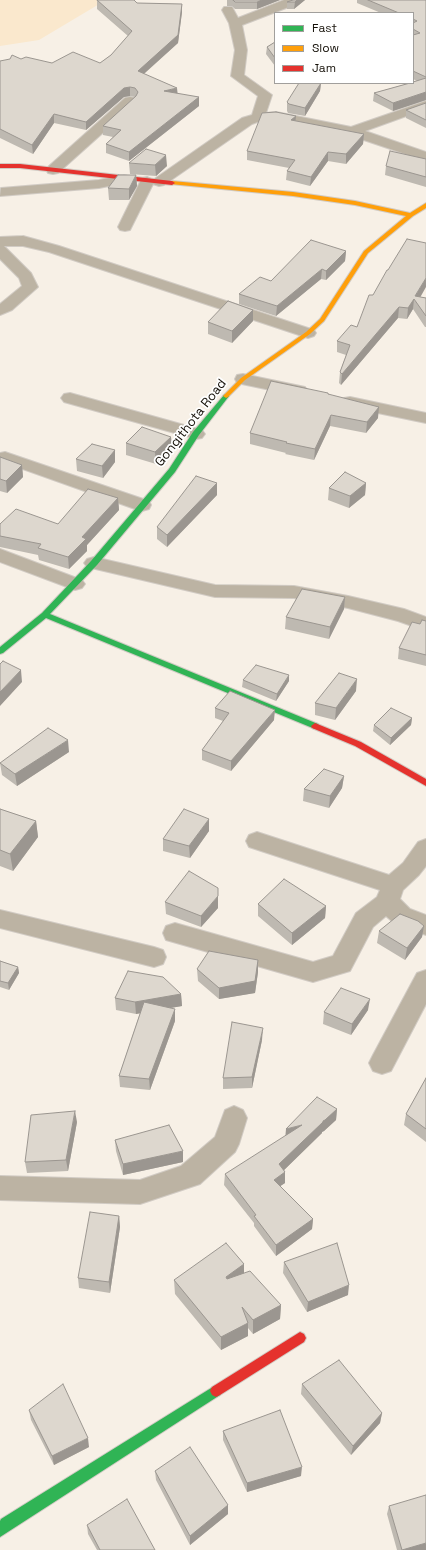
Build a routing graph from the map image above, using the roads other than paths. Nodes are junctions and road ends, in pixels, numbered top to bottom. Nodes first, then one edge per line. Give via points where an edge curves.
1 (295, 0) edge
2 (228, 10) dead end
3 (235, 23) junction
4 (130, 101) edge
5 (426, 105) edge
6 (258, 117) junction
7 (352, 131) junction
8 (426, 157) edge
9 (0, 166) edge
10 (53, 170) junction
11 (124, 179) junction
12 (153, 182) junction
13 (1, 192) dead end
14 (426, 205) edge
15 (411, 215) junction
16 (125, 227) dead end
17 (1, 245) edge
18 (0, 310) edge
19 (308, 333) junction
20 (243, 379) junction
21 (312, 394) edge
22 (70, 398) dead end
23 (335, 398) edge
24 (426, 418) edge
25 (196, 434) junction
26 (5, 457) edge
27 (142, 505) junction
28 (0, 555) edge
29 (94, 563) junction
30 (75, 584) junction
31 (45, 615) junction
32 (426, 624) edge
33 (0, 652) edge
34 (426, 783) edge
35 (257, 840) dead end
36 (426, 848) edge
37 (419, 869) edge
38 (390, 894) junction
39 (0, 919) edge
40 (426, 925) edge
41 (175, 933) dead end
42 (154, 957) dead end
43 (426, 980) edge
44 (382, 1063) dead end
45 (234, 1118) dead end
46 (0, 1188) edge
47 (300, 1338) dead end
48 (0, 1530) edge

1 - 3 street
2 - 3 street
3 - 6 street via 241,50 237,76 265,95
4 - 10 street
5 - 7 street
6 - 7 street via 276,116
6 - 12 street via 247,121
7 - 8 street
9 - 10 street
10 - 11 street
11 - 12 street
11 - 13 street via 99,184
12 - 15 street via 293,194 355,203
12 - 16 street
14 - 15 street, Gongithota Road
15 - 19 street, Gongithota Road via 366,252 322,320
17 - 18 street via 26,276 30,287
17 - 19 street via 23,241 54,249
19 - 20 street, Gongithota Road
20 - 21 street
20 - 25 street, Gongithota Road via 227,394
22 - 25 street
23 - 24 street
25 - 27 street, Gongithota Road via 172,470
26 - 27 street
27 - 29 street, Gongithota Road
28 - 30 street
29 - 30 street, Gongithota Road
29 - 32 street via 214,591 294,592 340,600
30 - 31 street, Gongithota Road
31 - 33 street, Gongithota Road
31 - 34 street via 358,744
35 - 38 street
36 - 37 street
37 - 38 street
38 - 40 street via 402,916
38 - 41 street via 364,920 341,964 313,972
39 - 42 street
43 - 44 street
45 - 46 street via 226,1144 190,1175 140,1192
47 - 48 street

